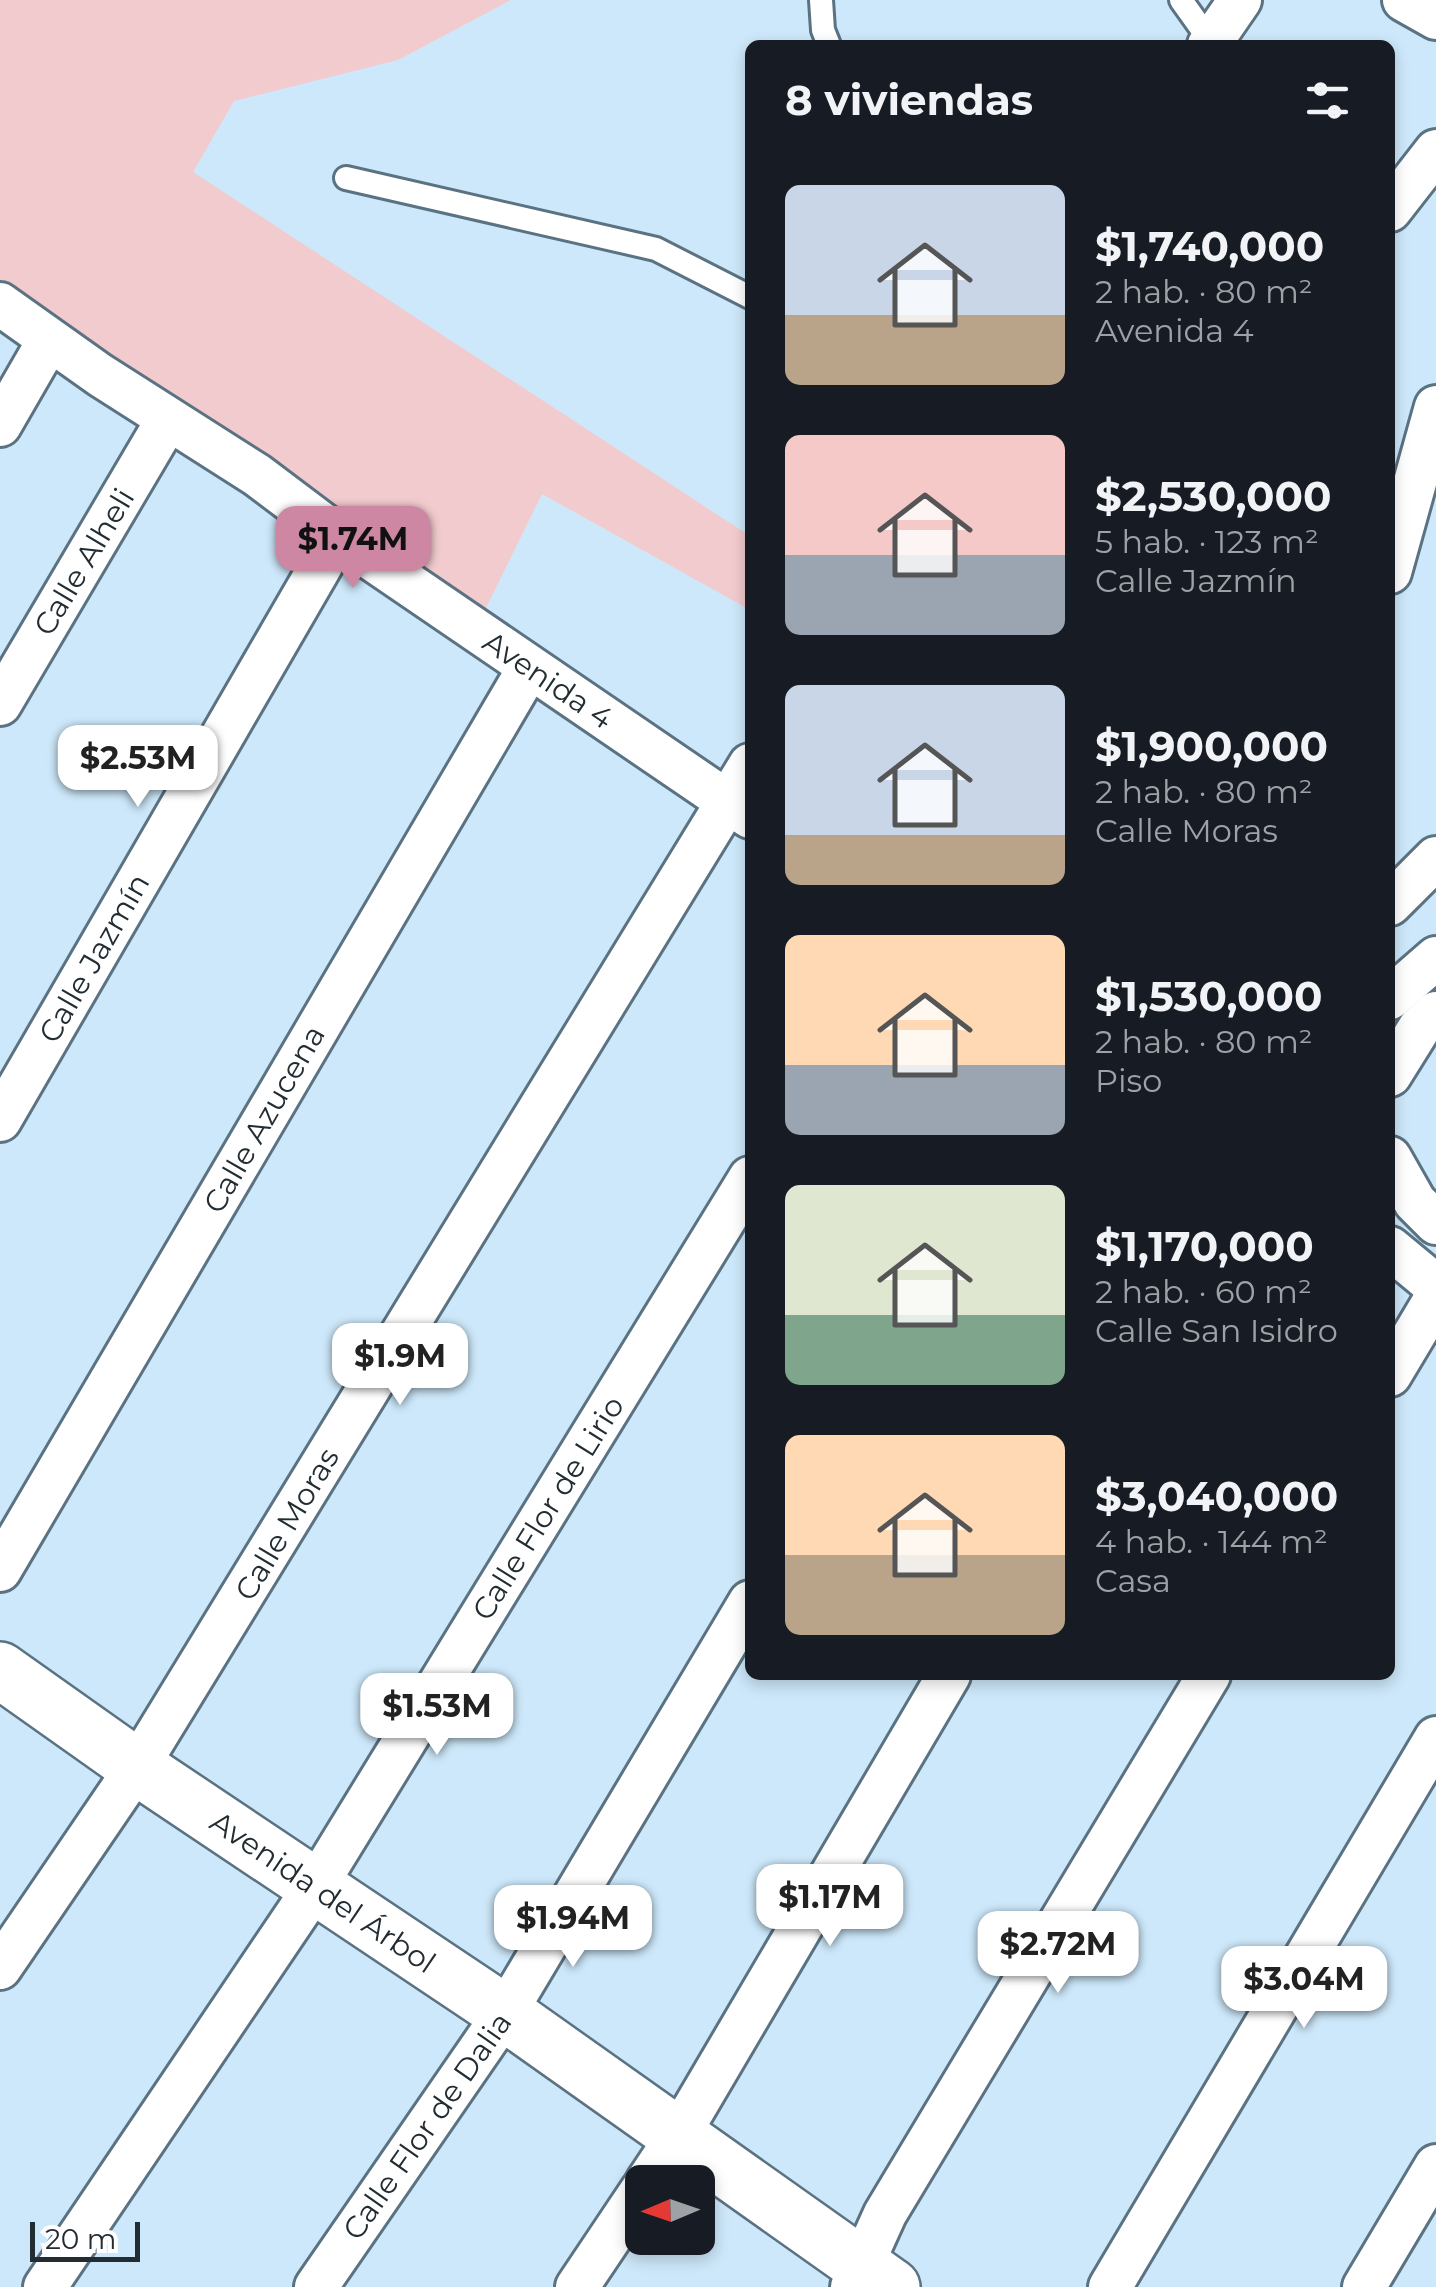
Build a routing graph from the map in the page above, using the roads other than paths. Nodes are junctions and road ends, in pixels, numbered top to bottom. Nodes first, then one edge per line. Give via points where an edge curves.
1 (821, 0) edge
2 (1181, 0) edge
3 (1240, 0) edge
4 (1404, 0) edge
5 (1436, 18) edge
6 (827, 40) edge
7 (1208, 40) edge
8 (1212, 40) edge
9 (1436, 152) edge
10 (346, 178) dead end
11 (1395, 204) edge
12 (745, 294) edge
13 (0, 304) edge
14 (49, 340) junction
15 (1436, 406) edge
16 (168, 420) junction
17 (0, 424) edge
18 (338, 536) junction
19 (1395, 554) edge
20 (529, 668) junction
21 (0, 704) edge
22 (743, 795) edge
23 (1436, 858) edge
24 (1395, 899) edge
25 (1436, 958) edge
26 (1395, 994) edge
27 (1436, 1013) edge
28 (1395, 1068) edge
29 (0, 1120) edge
30 (1395, 1167) edge
31 (745, 1186) edge
32 (1436, 1223) edge
33 (1395, 1252) edge
34 (1436, 1286) edge
35 (1436, 1298) edge
36 (1395, 1367) edge
37 (0, 1570) edge
38 (745, 1610) edge
39 (0, 1670) edge
40 (945, 1680) edge
41 (1206, 1680) edge
42 (1436, 1738) edge
43 (137, 1767) junction
44 (316, 1888) junction
45 (0, 1968) edge
46 (506, 2013) junction
47 (680, 2134) junction
48 (659, 2165) edge
49 (1436, 2166) edge
50 (625, 2215) edge
51 (869, 2279) edge
52 (45, 2287) edge
53 (316, 2287) edge
54 (577, 2287) edge
55 (1110, 2287) edge
56 (1364, 2287) edge

1 - 6 lane
2 - 7 lane
3 - 8 street
4 - 5 street
9 - 11 street
10 - 12 lane via 656,250
13 - 14 street, Avenida 4
14 - 16 street, Avenida 4
14 - 17 street
15 - 19 street
16 - 18 street, Avenida 4
16 - 21 street, Calle Alheli
18 - 20 street, Avenida 4
18 - 29 street, Calle Jazmín
20 - 22 street, Avenida 4
20 - 37 street, Calle Azucena
22 - 43 street, Calle Moras
23 - 24 street
25 - 26 street
27 - 28 street via 1420,1026
30 - 32 street
31 - 44 street, Calle Flor de Lirio
33 - 34 street
35 - 36 street
38 - 46 street, Calle Flor de Dalia
39 - 43 street, Avenida del Árbol
40 - 47 street
41 - 51 street via 885,2214
42 - 55 street
43 - 44 street, Avenida del Árbol
43 - 45 street, Calle Moras
44 - 46 street, Avenida del Árbol
44 - 52 street, Calle Flor de Lirio
46 - 47 street, Avenida del Árbol
46 - 53 street, Calle Flor de Dalia
47 - 48 street
47 - 51 street, Avenida del Árbol
49 - 56 street
50 - 54 street

